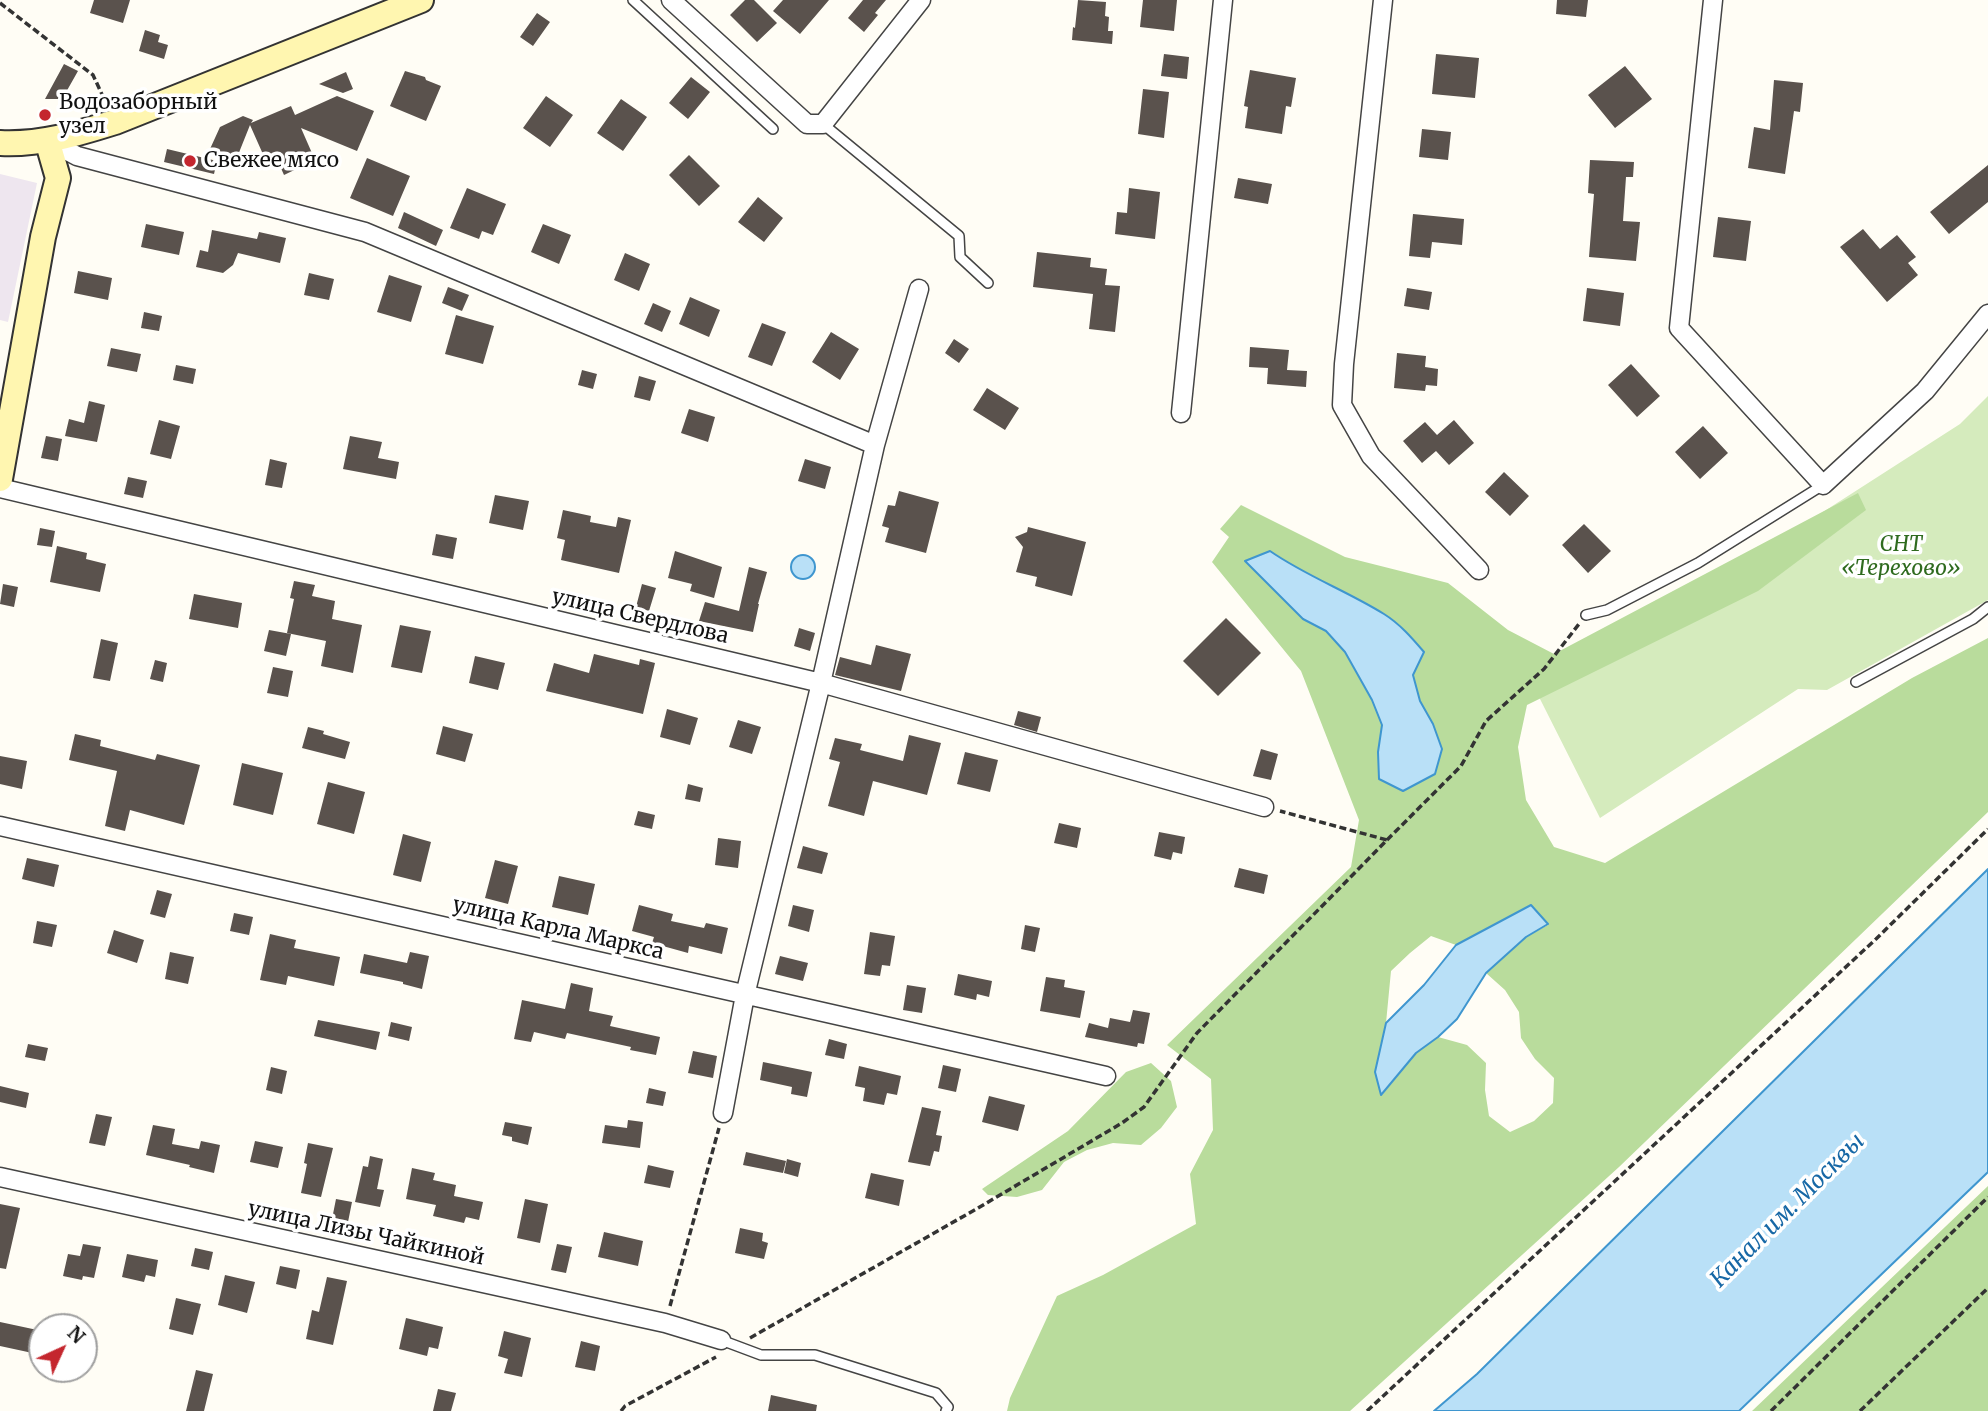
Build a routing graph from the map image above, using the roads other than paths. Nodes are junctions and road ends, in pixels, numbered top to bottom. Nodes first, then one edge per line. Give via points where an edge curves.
1 (421, 0) edge
2 (633, 0) edge
3 (671, 0) edge
4 (922, 0) edge
5 (1223, 0) edge
6 (1383, 0) edge
7 (1713, 0) edge
8 (823, 124) junction
9 (773, 129) dead end
10 (47, 141) junction
11 (0, 143) edge
12 (988, 283) dead end
13 (919, 289) dead end
14 (1988, 314) edge
15 (1181, 413) dead end
16 (874, 445) junction
17 (0, 480) edge
18 (1823, 485) junction
19 (0, 488) edge
20 (1479, 570) dead end
21 (1988, 607) edge
22 (1586, 615) road end
23 (1856, 682) dead end
24 (821, 684) junction
25 (1264, 807) road end
26 (0, 826) edge
27 (745, 995) junction
28 (1106, 1076) dead end
29 (723, 1113) road end
30 (0, 1177) edge
31 (721, 1340) joint
32 (946, 1411) edge

1 - 10 main road via 115,121
2 - 9 lane
3 - 8 street via 807,124
4 - 8 street
5 - 15 street
6 - 20 street via 1342,405 1371,456
7 - 18 street via 1679,328
8 - 12 lane via 959,236 960,257
10 - 11 main road
10 - 16 street via 77,156 365,232
10 - 17 main road via 58,178 43,237
13 - 16 street
14 - 18 street via 1925,391
16 - 24 street
18 - 22 lane via 1698,563 1607,611
19 - 24 street, улица Свердлова
21 - 23 lane
24 - 25 street, улица Свердлова
24 - 27 street
26 - 27 street, улица Карла Маркса
27 - 28 street, улица Карла Маркса
27 - 29 street
30 - 31 street, улица Лизы Чайкиной via 665,1323
31 - 32 lane via 761,1355 815,1355 924,1389 936,1393 948,1407

